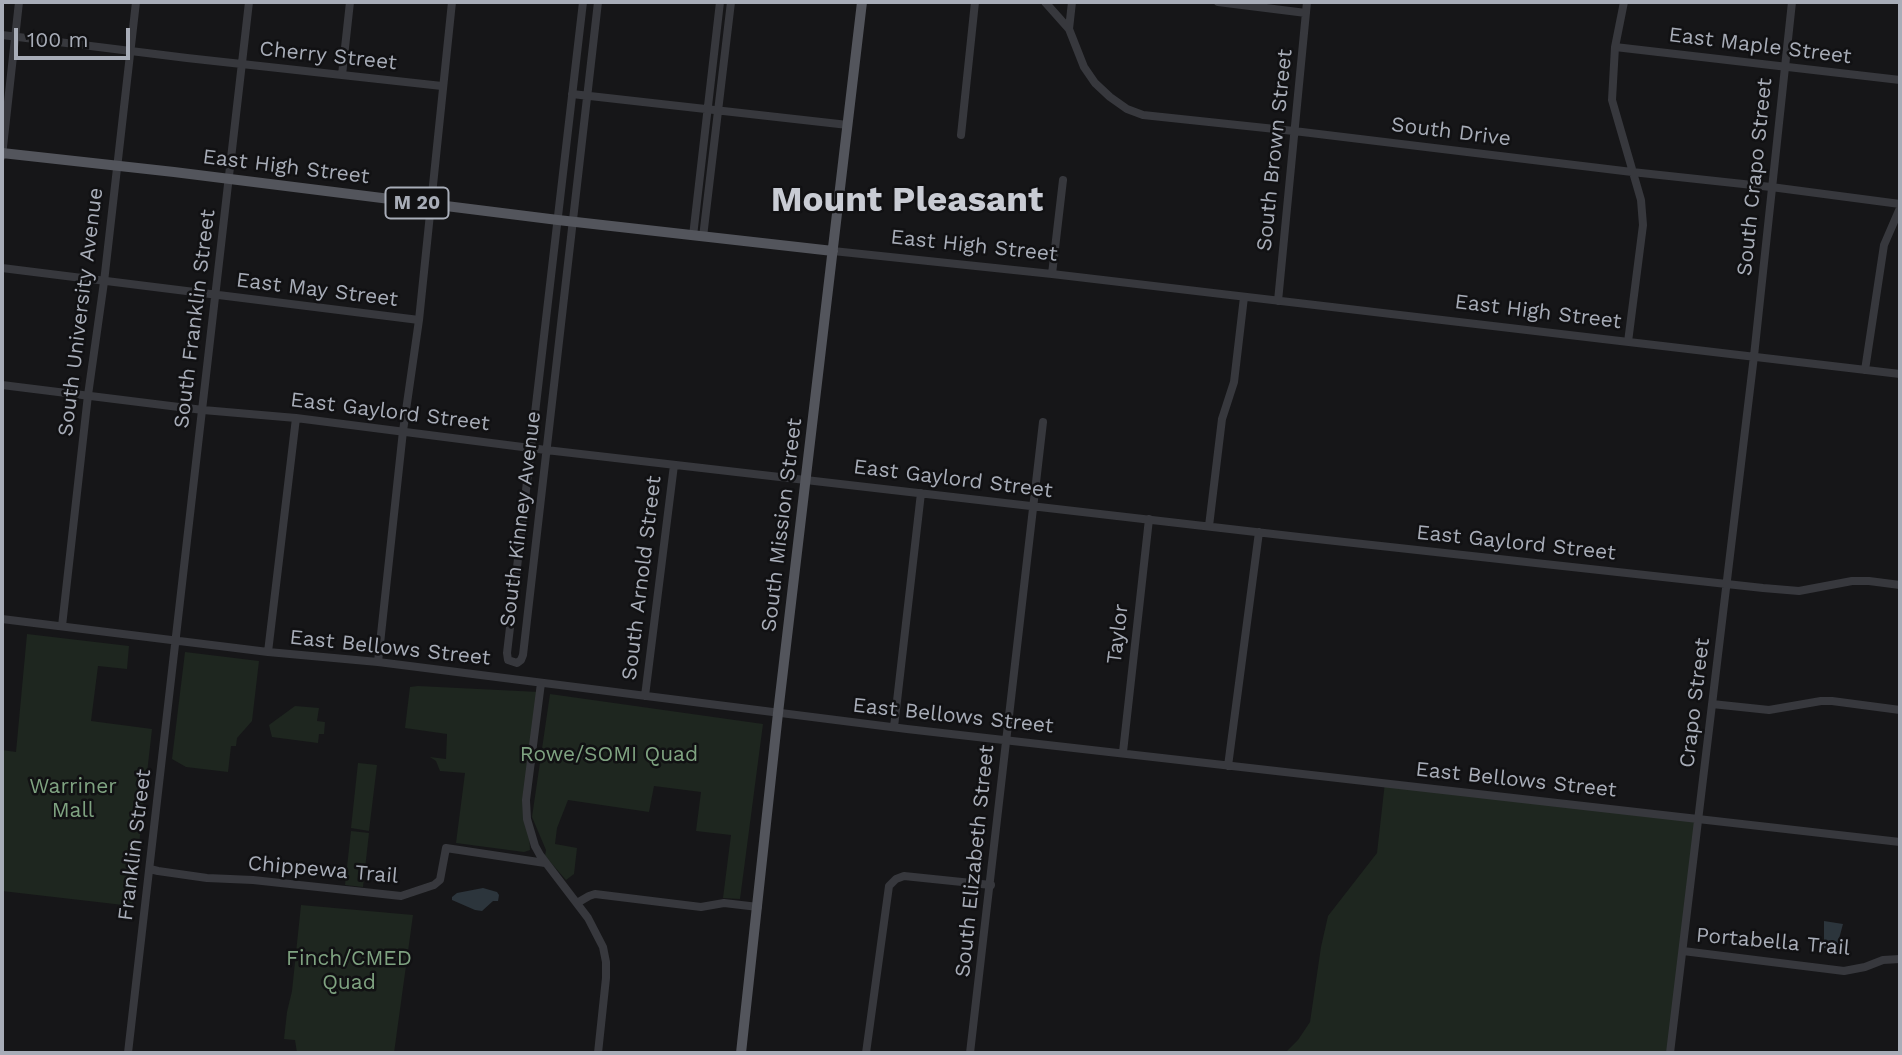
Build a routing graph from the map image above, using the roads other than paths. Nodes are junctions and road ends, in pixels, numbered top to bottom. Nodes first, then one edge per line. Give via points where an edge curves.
1 (19, 2) edge
2 (136, 2) edge
3 (249, 2) edge
4 (350, 2) edge
5 (452, 2) edge
6 (583, 2) edge
7 (598, 2) edge
8 (720, 2) edge
9 (731, 2) edge
10 (862, 2) edge
11 (975, 2) edge
12 (1045, 2) edge
13 (1072, 2) edge
14 (1218, 2) edge
15 (1307, 2) edge
16 (1624, 2) edge
17 (1792, 2) edge
18 (1306, 13) junction
19 (1069, 29) junction
20 (2, 36) edge
21 (15, 37) junction
22 (1615, 47) junction
23 (130, 51) junction
24 (242, 64) junction
25 (1784, 66) junction
26 (342, 75) junction
27 (1900, 79) edge
28 (442, 86) junction
29 (572, 94) junction
30 (587, 95) junction
31 (708, 109) junction
32 (718, 110) junction
33 (848, 125) junction
34 (1293, 131) junction
35 (961, 135) dead end
36 (2, 154) edge
37 (116, 165) junction
38 (1632, 172) junction
39 (229, 179) junction
40 (1063, 180) dead end
41 (1771, 187) junction
42 (430, 204) junction
43 (1900, 206) edge
44 (558, 220) junction
45 (573, 222) junction
46 (698, 237) junction
47 (832, 251) junction
48 (2, 268) edge
49 (1052, 274) junction
50 (104, 282) junction
51 (216, 295) junction
52 (1244, 297) junction
53 (1278, 301) junction
54 (419, 320) junction
55 (1628, 342) junction
56 (1754, 356) junction
57 (1866, 370) junction
58 (1900, 374) edge
59 (2, 385) edge
60 (88, 395) junction
61 (203, 410) junction
62 (296, 418) junction
63 (1043, 422) dead end
64 (403, 431) junction
65 (532, 448) junction
66 (546, 450) junction
67 (674, 465) junction
68 (807, 479) junction
69 (921, 493) junction
70 (1034, 505) junction
71 (1149, 519) junction
72 (1209, 526) junction
73 (1259, 532) junction
74 (1727, 584) junction
75 (1900, 585) edge
76 (2, 619) edge
77 (62, 626) junction
78 (176, 641) junction
79 (268, 652) junction
80 (378, 662) junction
81 (541, 683) junction
82 (645, 696) junction
83 (1712, 704) junction
84 (1900, 710) edge
85 (778, 713) junction
86 (894, 727) junction
87 (1006, 740) junction
88 (1122, 752) junction
89 (1228, 766) junction
90 (1699, 818) junction
91 (1900, 842) edge
92 (545, 863) junction
93 (150, 869) junction
94 (991, 886) junction
95 (577, 903) junction
96 (758, 907) junction
97 (1683, 951) junction
98 (1900, 959) edge
99 (128, 1053) edge
100 (598, 1053) edge
101 (741, 1053) edge
102 (866, 1053) edge
103 (970, 1053) edge
104 (1670, 1053) edge

1 - 21 street
2 - 23 street, South University Avenue
3 - 24 street, South Franklin Street
4 - 26 street
5 - 28 street
6 - 29 street, South Kinney Avenue
7 - 30 street, South Kinney Avenue
8 - 31 street
9 - 32 street
10 - 33 main road, South Mission Street
11 - 35 street
12 - 19 street
13 - 19 street, South Drive
14 - 18 street
15 - 18 street, South Brown Street
16 - 22 street
17 - 25 street, South Crapo Street
18 - 34 street, South Brown Street
19 - 34 street, South Drive via 1095,83 1143,115
20 - 21 street, Cherry Street
21 - 23 street, Cherry Street
21 - 36 street
22 - 25 street, East Maple Street
22 - 38 street via 1612,100
23 - 24 street, Cherry Street
23 - 37 street, South University Avenue
24 - 26 street, Cherry Street
24 - 39 street, South Franklin Street
25 - 27 street, East Maple Street
25 - 41 street, South Crapo Street
26 - 28 street, Cherry Street
28 - 42 street
29 - 30 street
29 - 44 street, South Kinney Avenue
30 - 31 street
30 - 45 street, South Kinney Avenue
31 - 32 street
31 - 46 street
32 - 33 street
32 - 46 street
33 - 47 main road, South Mission Street
34 - 38 street, South Drive
34 - 53 street, South Brown Street
36 - 37 main road, East High Street / M 20
37 - 39 main road, East High Street / M 20
37 - 50 street, South University Avenue
38 - 41 street, South Drive
38 - 55 street via 1643,225
39 - 42 main road, East High Street / M 20
39 - 51 street, South Franklin Street
40 - 49 street
41 - 43 street, South Drive
41 - 56 street, South Crapo Street
42 - 44 main road, East High Street / M 20
42 - 54 street
43 - 57 street via 1884,245
44 - 45 main road, East High Street / M 20
44 - 65 street, South Kinney Avenue
45 - 46 main road, East High Street / M 20
45 - 66 street, South Kinney Avenue
46 - 47 main road, East High Street / M 20
47 - 49 street, East High Street
47 - 68 main road, South Mission Street
48 - 50 street, East May Street
49 - 52 street, East High Street
50 - 51 street, East May Street
50 - 60 street, South University Avenue
51 - 54 street, East May Street
51 - 61 street, South Franklin Street
52 - 53 street, East High Street
52 - 72 street
53 - 55 street, East High Street
54 - 64 street
55 - 56 street, East High Street
56 - 57 street, East High Street
56 - 74 street, Crapo Street
57 - 58 street, East High Street
59 - 60 street, East Gaylord Street
60 - 61 street, East Gaylord Street
60 - 77 street, South University Avenue
61 - 62 street, East Gaylord Street
61 - 78 street, South Franklin Street
62 - 64 street, East Gaylord Street
62 - 79 street
63 - 70 street, South Elizabeth Street
64 - 65 street, East Gaylord Street
64 - 80 street
65 - 66 street, East Gaylord Street
65 - 66 street, South Kinney Avenue via 507,653 508,660 516,663 523,654
66 - 67 street, East Gaylord Street
67 - 68 street, East Gaylord Street
67 - 82 street, South Arnold Street
68 - 69 street, East Gaylord Street
68 - 85 main road, South Mission Street
69 - 70 street, East Gaylord Street
69 - 86 street
70 - 71 street, East Gaylord Street
70 - 87 street, South Elizabeth Street
71 - 72 street, East Gaylord Street
71 - 88 street, Taylor
72 - 73 street, East Gaylord Street
73 - 74 street, East Gaylord Street
73 - 89 street
74 - 75 street, East Gaylord Street via 1799,591 1852,581
74 - 83 street, Crapo Street
76 - 77 street, East Bellows Street
77 - 78 street, East Bellows Street
78 - 79 street, East Bellows Street
78 - 93 street, Franklin Street
79 - 80 street, East Bellows Street
80 - 81 street, East Bellows Street
81 - 82 street, East Bellows Street
81 - 92 street via 526,805 535,846
82 - 85 street, East Bellows Street
83 - 84 street via 1769,710 1832,701
83 - 90 street, Crapo Street
85 - 86 street, East Bellows Street
85 - 96 main road, South Mission Street
86 - 87 street, East Bellows Street
87 - 88 street, East Bellows Street
87 - 94 street, South Elizabeth Street
88 - 89 street, East Bellows Street
89 - 90 street, East Bellows Street
90 - 91 street, East Bellows Street
90 - 97 street, Crapo Street
92 - 93 street, Chippewa Trail via 446,848 440,880 401,896
92 - 95 street
93 - 99 street, Franklin Street
94 - 102 street via 904,876 889,886
94 - 103 street, South Elizabeth Street
95 - 96 street via 595,894 701,907
95 - 100 street via 600,939 606,962
96 - 101 main road, South Mission Street
97 - 98 street, Portabella Trail via 1844,971
97 - 104 street, Crapo Street

